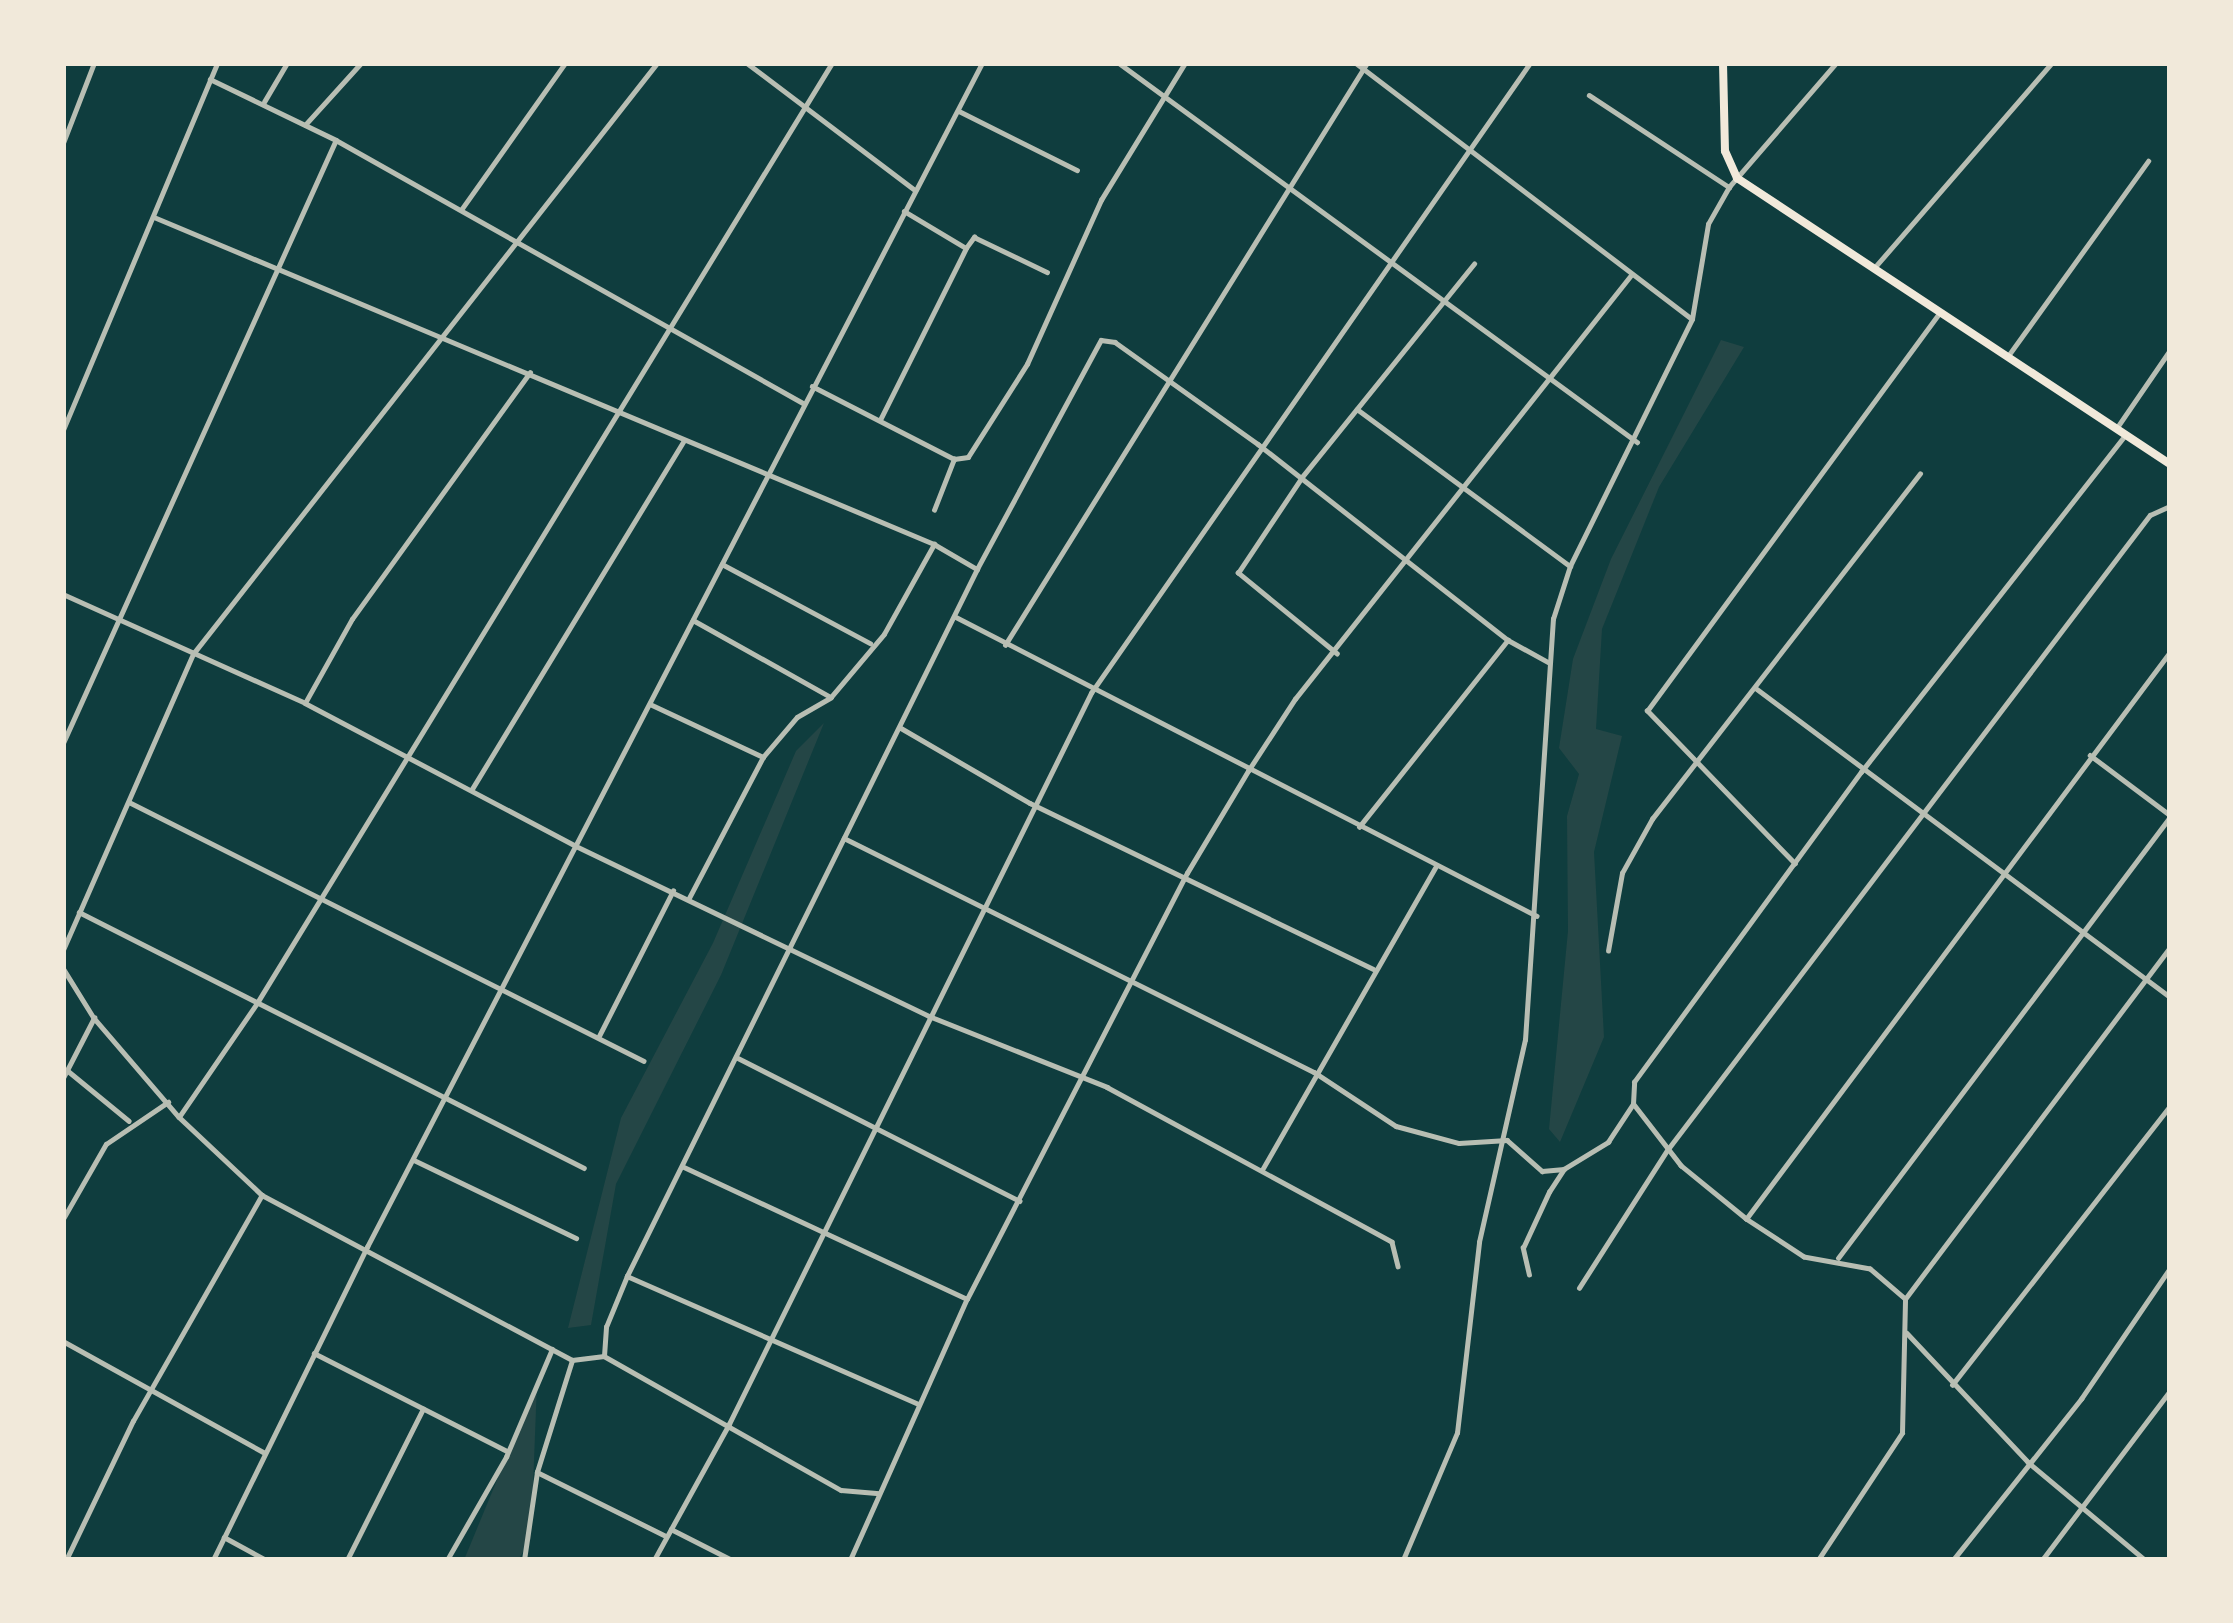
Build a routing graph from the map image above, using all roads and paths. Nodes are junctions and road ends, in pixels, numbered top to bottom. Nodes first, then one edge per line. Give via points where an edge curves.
1 (94, 63) edge
2 (217, 63) edge
3 (286, 63) edge
4 (361, 63) edge
5 (565, 63) edge
6 (657, 63) edge
7 (747, 63) edge
8 (832, 63) edge
9 (982, 63) edge
10 (1119, 63) edge
11 (1185, 63) edge
12 (1356, 63) edge
13 (1530, 63) edge
14 (1723, 63) edge
15 (1836, 63) edge
16 (2052, 63) edge
17 (1365, 66) edge
18 (210, 79) junction
19 (1589, 95) dead end
20 (1164, 98) junction
21 (264, 102) junction
22 (804, 108) junction
23 (958, 110) junction
24 (304, 125) junction
25 (336, 140) junction
26 (63, 143) edge
27 (1471, 150) junction
28 (2148, 161) dead end
29 (1077, 170) dead end
30 (1737, 178) junction
31 (1288, 184) junction
32 (1729, 187) junction
33 (915, 190) junction
34 (460, 211) junction
35 (904, 212) junction
36 (154, 217) junction
37 (516, 243) junction
38 (966, 248) junction
39 (1387, 262) junction
40 (1474, 264) dead end
41 (276, 268) junction
42 (1873, 270) junction
43 (1047, 272) dead end
44 (1633, 274) junction
45 (1442, 305) junction
46 (1939, 314) junction
47 (1692, 319) junction
48 (670, 328) junction
49 (439, 335) junction
50 (2170, 350) edge
51 (2006, 358) junction
52 (530, 372) junction
53 (1166, 378) junction
54 (1547, 381) junction
55 (812, 386) junction
56 (803, 403) junction
57 (1357, 409) junction
58 (614, 411) junction
59 (880, 420) junction
60 (63, 430) edge
61 (2120, 432) junction
62 (684, 441) junction
63 (1637, 442) junction
64 (1258, 444) junction
65 (954, 459) junction
66 (2170, 464) edge
67 (1920, 474) dead end
68 (768, 476) junction
69 (1302, 477) junction
70 (1464, 489) junction
71 (935, 506) dead end
72 (2170, 506) edge
73 (934, 544) junction
74 (1406, 560) junction
75 (722, 564) junction
76 (1570, 566) junction
77 (976, 569) junction
78 (63, 594) edge
79 (955, 616) junction
80 (120, 620) junction
81 (693, 620) junction
82 (1508, 640) junction
83 (873, 645) junction
84 (1005, 646) junction
85 (2170, 652) edge
86 (193, 654) junction
87 (1336, 654) junction
88 (1548, 662) junction
89 (1755, 687) junction
90 (1091, 693) junction
91 (831, 698) junction
92 (304, 703) junction
93 (650, 704) junction
94 (901, 728) junction
95 (63, 743) edge
96 (2090, 755) junction
97 (403, 757) junction
98 (763, 757) junction
99 (1692, 763) junction
100 (1248, 771) junction
101 (1861, 772) junction
102 (472, 790) junction
103 (128, 802) junction
104 (1030, 803) junction
105 (2170, 816) edge
106 (1923, 818) junction
107 (1359, 827) junction
108 (844, 838) junction
109 (576, 846) junction
110 (1795, 864) junction
111 (1436, 866) junction
112 (1187, 873) junction
113 (2001, 877) junction
114 (674, 891) junction
115 (320, 896) junction
116 (689, 898) junction
117 (80, 912) junction
118 (981, 912) junction
119 (1537, 916) junction
120 (2086, 932) junction
121 (790, 945) junction
122 (2170, 947) edge
123 (63, 950) edge
124 (1608, 951) dead end
125 (63, 968) edge
126 (1372, 969) junction
127 (2147, 978) junction
128 (1129, 982) junction
129 (505, 986) junction
130 (2170, 998) edge
131 (257, 1004) junction
132 (929, 1016) junction
133 (94, 1018) junction
134 (599, 1036) junction
135 (736, 1057) junction
136 (644, 1060) dead end
137 (67, 1070) junction
138 (1313, 1072) junction
139 (63, 1078) edge
140 (1083, 1080) junction
141 (448, 1096) junction
142 (168, 1102) junction
143 (1633, 1104) junction
144 (2170, 1106) edge
145 (179, 1117) junction
146 (129, 1121) junction
147 (875, 1127) junction
148 (1501, 1139) junction
149 (1668, 1149) junction
150 (414, 1160) junction
151 (683, 1167) junction
152 (584, 1168) dead end
153 (1564, 1169) junction
154 (1262, 1170) junction
155 (262, 1195) junction
156 (1020, 1201) junction
157 (63, 1219) edge
158 (1746, 1219) junction
159 (818, 1235) junction
160 (577, 1238) dead end
161 (367, 1247) junction
162 (1837, 1260) junction
163 (1398, 1266) dead end
164 (2170, 1268) edge
165 (1528, 1275) dead end
166 (627, 1276) junction
167 (1579, 1288) dead end
168 (967, 1299) junction
169 (1905, 1299) junction
170 (1906, 1333) junction
171 (769, 1339) junction
172 (63, 1342) edge
173 (552, 1349) junction
174 (314, 1353) junction
175 (604, 1356) junction
176 (572, 1360) junction
177 (1952, 1385) junction
178 (2170, 1390) edge
179 (153, 1397) junction
180 (918, 1404) junction
181 (423, 1409) junction
182 (729, 1424) junction
183 (508, 1452) junction
184 (264, 1453) junction
185 (2029, 1462) junction
186 (537, 1472) junction
187 (879, 1493) junction
188 (2086, 1504) junction
189 (671, 1529) junction
190 (667, 1537) junction
191 (224, 1538) junction
192 (66, 1560) edge
193 (213, 1560) edge
194 (266, 1560) edge
195 (346, 1560) edge
196 (447, 1560) edge
197 (524, 1560) edge
198 (653, 1560) edge
199 (732, 1560) edge
200 (850, 1560) edge
201 (1403, 1560) edge
202 (1819, 1560) edge
203 (1953, 1560) edge
204 (2042, 1560) edge
205 (2145, 1560) edge

1 - 26 street
2 - 18 street
3 - 21 street
4 - 24 street
5 - 34 street
6 - 37 street
7 - 22 street
8 - 22 street
9 - 23 street
10 - 20 street
11 - 20 street
12 - 17 street
13 - 27 street
14 - 30 main road via 1725,151
15 - 30 street
16 - 42 street
17 - 27 street
17 - 31 street
18 - 21 street
18 - 36 street
19 - 32 street
20 - 31 street
20 - 65 street via 1101,200 1027,364 968,457
21 - 24 street
22 - 33 street
22 - 48 street
23 - 29 street
23 - 33 street
24 - 25 street
25 - 34 street
25 - 41 street
27 - 39 street
27 - 44 street
28 - 51 street
30 - 32 street
30 - 42 main road
31 - 39 street
31 - 53 street
32 - 47 street via 1708,224
33 - 35 street
34 - 37 street
35 - 38 street
35 - 55 street
36 - 41 street
36 - 60 street
37 - 48 street
37 - 49 street
38 - 43 street via 974,237
38 - 59 street
39 - 45 street
39 - 64 street
40 - 45 street
41 - 49 street
41 - 80 street
42 - 46 main road
44 - 47 street
44 - 54 street
45 - 54 street
45 - 57 street
46 - 51 main road
46 - 99 street via 1647,711
47 - 63 street
48 - 56 street
48 - 58 street
49 - 52 street
49 - 86 street
50 - 61 street
51 - 61 main road
52 - 58 street
52 - 92 street via 352,619
53 - 64 street
53 - 77 street via 1101,340
53 - 84 street
54 - 63 street
54 - 70 street
55 - 56 street
55 - 59 street
56 - 68 street
57 - 69 street
57 - 70 street
58 - 62 street
58 - 97 street
59 - 65 street
61 - 66 main road
61 - 101 street
62 - 68 street
62 - 102 street
63 - 76 street
64 - 69 street
64 - 90 street
65 - 71 street
67 - 89 street
68 - 73 street
68 - 75 street
69 - 74 street
69 - 87 street via 1238,573
70 - 74 street
70 - 76 street
72 - 106 street via 2150,515
73 - 77 street
73 - 83 street
74 - 82 street
74 - 87 street
75 - 81 street
75 - 83 street
76 - 88 street
77 - 79 street
78 - 80 street
79 - 84 street
79 - 94 street
80 - 86 street
80 - 95 street
81 - 91 street
81 - 93 street
82 - 88 street
82 - 107 street
83 - 91 street
84 - 90 street
85 - 96 street
86 - 92 street
86 - 103 street
87 - 100 street
88 - 119 street
89 - 99 street
89 - 101 street
90 - 100 street
90 - 104 street
91 - 98 street via 796,717
92 - 97 street
93 - 98 street
93 - 109 street
94 - 104 street
94 - 108 street
96 - 105 street
96 - 113 street
97 - 102 street
97 - 115 street
98 - 116 street
99 - 110 street
99 - 124 street via 1631,852
100 - 107 street
100 - 112 street
101 - 106 street
101 - 110 street
102 - 109 street
103 - 115 street
103 - 117 street
104 - 112 street
104 - 118 street
105 - 120 street
106 - 113 street
106 - 149 street
107 - 111 street
108 - 118 street
108 - 121 street
109 - 114 street
109 - 129 street
110 - 143 street via 1634,1082
111 - 119 street
111 - 126 street
112 - 126 street
112 - 128 street
113 - 120 street
113 - 158 street
114 - 116 street
114 - 134 street
115 - 129 street
115 - 131 street
116 - 121 street
117 - 123 street
117 - 131 street
118 - 128 street
118 - 132 street
119 - 148 street via 1525,1040
120 - 127 street
120 - 162 street
121 - 132 street
121 - 135 street
122 - 127 street
125 - 133 street
126 - 138 street
127 - 130 street
127 - 169 street
128 - 138 street
128 - 140 street
129 - 134 street
129 - 141 street
131 - 141 street
131 - 145 street
132 - 140 street
132 - 147 street
133 - 137 street
133 - 142 street
134 - 136 street
135 - 147 street
135 - 151 street
137 - 139 street
137 - 146 street
138 - 148 street via 1414,1132 1459,1143
138 - 154 street
140 - 154 street
140 - 156 street
141 - 150 street
141 - 152 street
142 - 145 street
142 - 146 street
143 - 149 street
143 - 153 street via 1608,1142
144 - 177 street
145 - 155 street
146 - 157 street via 106,1144
147 - 156 street
147 - 159 street
148 - 153 street via 1542,1171
148 - 201 street via 1479,1242 1457,1433
149 - 158 street
149 - 167 street
150 - 160 street
150 - 161 street
151 - 159 street
151 - 166 street
153 - 165 street via 1523,1248
154 - 163 street via 1392,1242
155 - 161 street
155 - 179 street
156 - 168 street
158 - 162 street via 1804,1257
159 - 168 street
159 - 171 street
161 - 173 street
161 - 174 street
162 - 169 street via 1870,1269
164 - 185 street
166 - 171 street
166 - 175 street
168 - 180 street
169 - 170 street
170 - 177 street
170 - 202 street via 1909,1394 1896,1450
171 - 180 street
171 - 182 street
172 - 179 street
173 - 176 street
173 - 183 street
174 - 181 street
174 - 184 street
175 - 176 street
175 - 182 street
176 - 186 street
177 - 185 street
178 - 188 street
179 - 184 street
179 - 192 street
180 - 187 street
181 - 183 street
181 - 195 street
182 - 187 street via 841,1490
182 - 189 street
183 - 196 street
184 - 191 street
185 - 188 street
185 - 203 street
186 - 190 street
186 - 197 street
187 - 200 street
188 - 204 street
188 - 205 street
189 - 190 street
189 - 199 street
190 - 198 street
191 - 193 street
191 - 194 street

